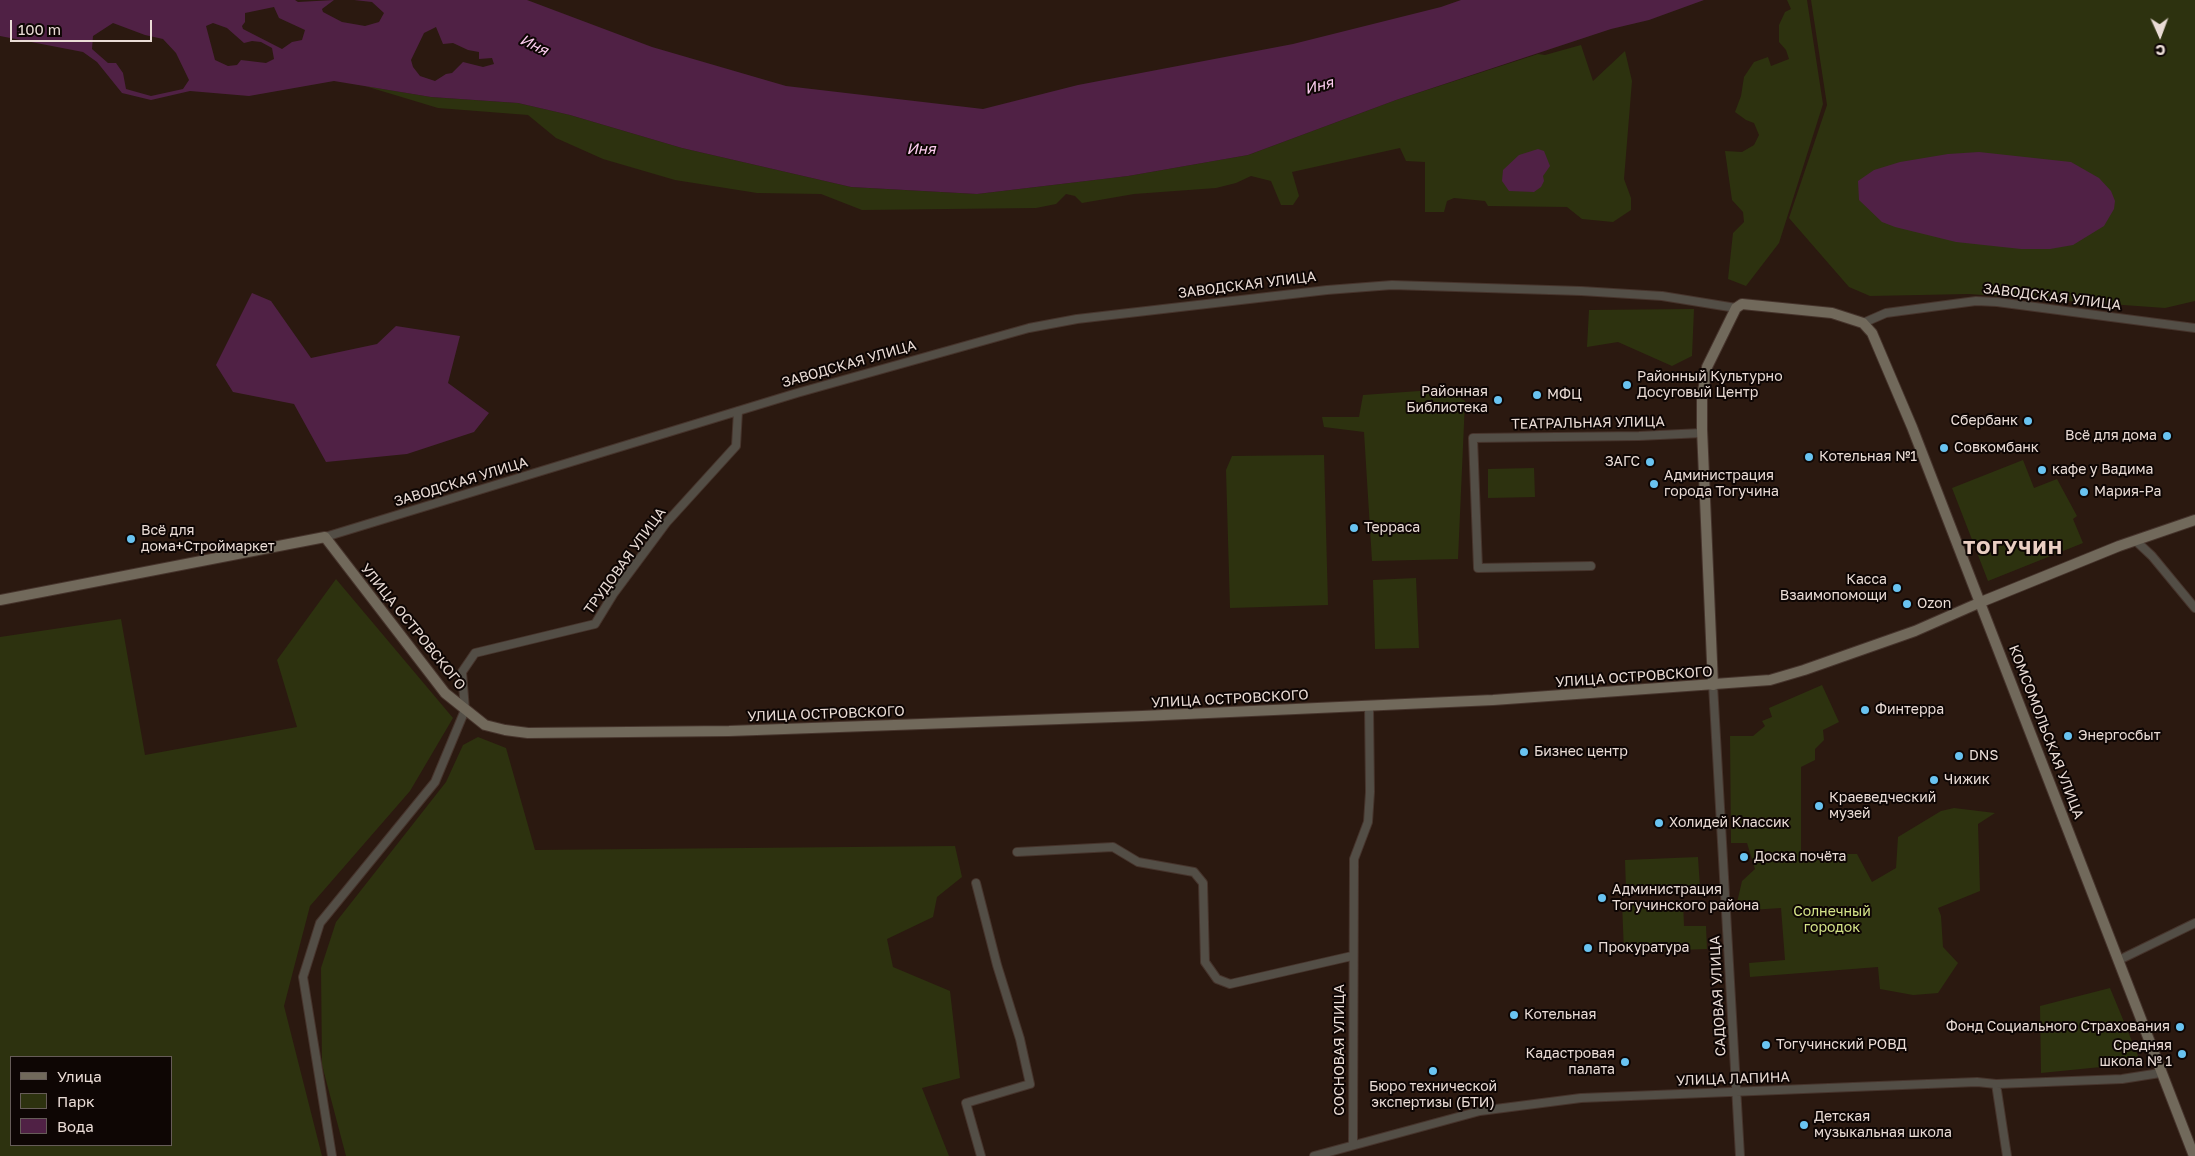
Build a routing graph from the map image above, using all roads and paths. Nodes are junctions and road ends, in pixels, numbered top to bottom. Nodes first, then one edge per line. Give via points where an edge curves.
1 (1736, 308) junction
2 (1863, 323) junction
3 (2195, 328) edge
4 (738, 411) junction
5 (1702, 433) junction
6 (2195, 520) edge
7 (325, 537) junction
8 (2136, 541) junction
9 (1591, 566) dead end
10 (0, 600) edge
11 (1980, 602) junction
12 (2195, 608) edge
13 (1713, 685) junction
14 (1369, 706) junction
15 (465, 710) junction
16 (1017, 852) dead end
17 (976, 883) dead end
18 (2195, 923) edge
19 (1352, 956) junction
20 (2119, 960) junction
21 (2160, 1073) junction
22 (1996, 1084) junction
23 (1736, 1092) junction
24 (1353, 1144) junction
25 (332, 1156) edge
26 (981, 1156) edge
27 (1314, 1156) edge
28 (1740, 1156) edge
29 (2008, 1156) edge
30 (2194, 1156) edge

1 - 2 street, ЗАВОДСКАЯ УЛИЦА via 1742,304 1795,308 1832,313
1 - 4 street, ЗАВОДСКАЯ УЛИЦА via 1662,296 1581,291 1423,286 1327,290 1077,319 1029,328
1 - 5 street via 1707,367 1702,398
2 - 3 street, ЗАВОДСКАЯ УЛИЦА via 1886,313 1976,301
2 - 11 street, КОМСОМОЛЬСКАЯ УЛИЦА via 1872,333 1912,426
4 - 7 street, ЗАВОДСКАЯ УЛИЦА
4 - 15 street, ТРУДОВАЯ УЛИЦА via 736,446 666,523 595,624 475,653 462,672
5 - 9 street, ТЕАТРАЛЬНАЯ УЛИЦА via 1474,438 1478,568
5 - 13 street
6 - 8 street, УЛИЦА ОСТРОВСКОГО
7 - 10 street
7 - 15 street, УЛИЦА ОСТРОВСКОГО via 445,693
8 - 11 street, УЛИЦА ОСТРОВСКОГО
8 - 12 street
11 - 13 street, УЛИЦА ОСТРОВСКОГО via 1915,631 1804,670 1770,680
11 - 20 street, КОМСОМОЛЬСКАЯ УЛИЦА
13 - 14 street, УЛИЦА ОСТРОВСКОГО
13 - 23 street, САДОВАЯ УЛИЦА
14 - 15 street, УЛИЦА ОСТРОВСКОГО via 748,730 528,733 484,725
14 - 19 street, СОСНОВАЯ УЛИЦА via 1368,822 1354,859
15 - 25 street via 435,782 320,923 303,978
16 - 19 street via 1113,847 1138,862 1194,872 1203,883 1205,962 1217,979 1230,984
17 - 26 street via 1030,1084 966,1103
18 - 20 street
19 - 24 street, СОСНОВАЯ УЛИЦА
20 - 21 street, КОМСОМОЛЬСКАЯ УЛИЦА
21 - 22 street, УЛИЦА ЛАПИНА via 2122,1079
21 - 30 street, КОМСОМОЛЬСКАЯ УЛИЦА
22 - 23 street, УЛИЦА ЛАПИНА via 1977,1082
22 - 29 street
23 - 24 street, УЛИЦА ЛАПИНА via 1581,1098 1480,1111
23 - 28 street, САДОВАЯ УЛИЦА
24 - 27 street, УЛИЦА ЛАПИНА

